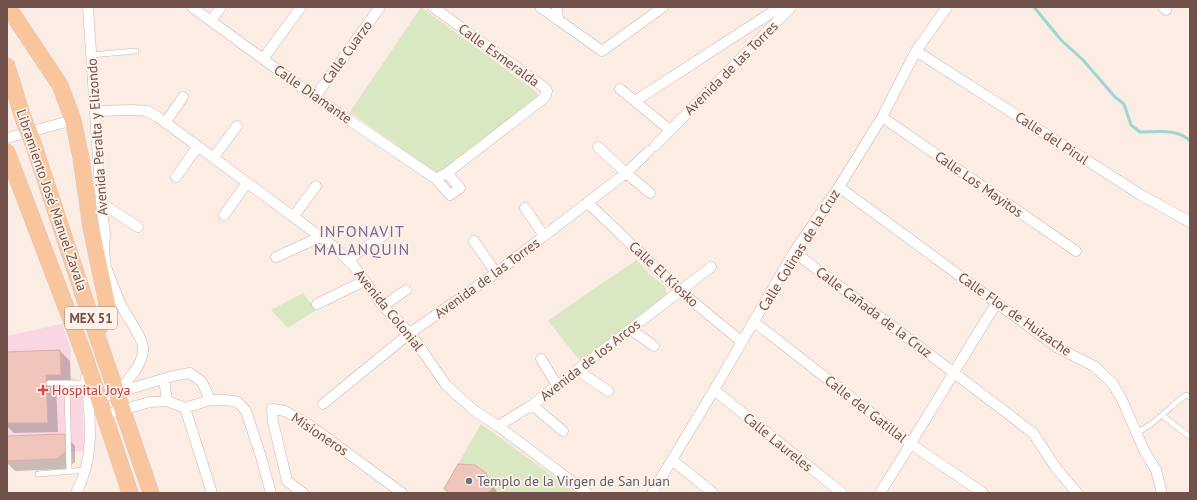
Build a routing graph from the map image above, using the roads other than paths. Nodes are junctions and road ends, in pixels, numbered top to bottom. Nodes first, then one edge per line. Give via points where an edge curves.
1 (8, 7) edge
2 (88, 7) edge
3 (192, 7) edge
4 (221, 7) edge
5 (301, 7) edge
6 (380, 7) edge
7 (433, 7) edge
8 (540, 7) edge
9 (557, 7) edge
10 (663, 7) edge
11 (780, 7) edge
12 (791, 7) edge
13 (947, 7) edge
14 (558, 20) junction
15 (211, 21) junction
16 (136, 51) dead end
17 (916, 51) junction
18 (91, 56) junction
19 (263, 59) junction
20 (7, 66) edge
21 (620, 89) dead end
22 (183, 97) dead end
23 (315, 97) junction
24 (635, 101) junction
25 (95, 111) junction
26 (882, 117) junction
27 (73, 120) junction
28 (165, 122) junction
29 (237, 126) dead end
30 (670, 130) junction
31 (7, 138) edge
32 (198, 146) junction
33 (598, 147) dead end
34 (7, 152) edge
35 (213, 158) junction
36 (447, 173) junction
37 (626, 173) junction
38 (176, 177) dead end
39 (435, 178) junction
40 (247, 183) junction
41 (316, 186) dead end
42 (839, 187) junction
43 (650, 193) dead end
44 (101, 203) junction
45 (588, 203) junction
46 (525, 208) dead end
47 (224, 215) dead end
48 (293, 217) junction
49 (1190, 222) edge
50 (138, 226) dead end
51 (384, 235) dead end
52 (544, 236) junction
53 (320, 237) junction
54 (474, 241) dead end
55 (1076, 250) dead end
56 (794, 252) junction
57 (276, 257) dead end
58 (347, 260) junction
59 (102, 266) junction
60 (711, 267) dead end
61 (496, 273) junction
62 (364, 280) junction
63 (406, 290) dead end
64 (680, 291) junction
65 (317, 304) dead end
66 (996, 304) junction
67 (383, 306) junction
68 (754, 321) junction
69 (630, 329) junction
70 (96, 333) junction
71 (410, 333) junction
72 (742, 342) junction
73 (654, 346) dead end
74 (80, 347) junction
75 (540, 359) dead end
76 (577, 370) junction
77 (953, 372) junction
78 (164, 379) junction
79 (49, 383) dead end
80 (67, 383) junction
81 (87, 383) junction
82 (557, 385) junction
83 (714, 390) junction
84 (608, 391) dead end
85 (117, 393) junction
86 (1190, 397) edge
87 (99, 398) junction
88 (210, 400) junction
89 (168, 402) junction
90 (323, 404) dead end
91 (532, 405) junction
92 (185, 408) junction
93 (123, 409) junction
94 (104, 415) junction
95 (1162, 415) junction
96 (498, 426) junction
97 (563, 431) dead end
98 (1137, 433) junction
99 (1190, 437) edge
100 (911, 444) junction
101 (672, 460) junction
102 (85, 470) junction
103 (69, 471) junction
104 (38, 474) dead end
105 (76, 493) edge
106 (130, 493) edge
107 (152, 493) edge
108 (212, 493) edge
109 (271, 493) edge
110 (303, 493) edge
111 (402, 493) edge
112 (587, 493) edge
113 (652, 493) edge
114 (713, 493) edge
115 (842, 493) edge
116 (880, 493) edge
117 (983, 493) edge
118 (1077, 493) edge
119 (1162, 493) edge

1 - 27 main road via 60,85
2 - 18 street, Avenida Peralta y Elizondo
3 - 15 street, Calle Diamante
4 - 15 street
5 - 19 street
6 - 23 street, Calle Cuarzo
7 - 36 street, Calle Esmeralda via 547,91 544,98
8 - 14 street
9 - 14 street
10 - 14 street via 602,52
11 - 24 street
12 - 30 street, Avenida de las Torres
13 - 17 street, Calle Colinas de la Cruz
15 - 19 street, Calle Diamante
16 - 18 lane
17 - 26 street, Calle Colinas de la Cruz
17 - 49 street, Calle del Pirul via 1141,195
18 - 25 street, Avenida Peralta y Elizondo
19 - 23 street, Calle Diamante
20 - 70 main road, Libramiento José Manuel Zavala / MEX 51, bridge
21 - 24 street
22 - 28 street
23 - 39 street, Calle Diamante
24 - 30 street
25 - 28 street, Avenida Colonial via 147,110
25 - 44 street, Avenida Peralta y Elizondo
26 - 42 street, Calle Colinas de la Cruz
26 - 55 street, Calle Los Mayitos
27 - 31 street
27 - 59 main road via 91,228
28 - 32 street, Avenida Colonial
29 - 35 street
30 - 37 street, Avenida de las Torres
32 - 35 street, Avenida Colonial
32 - 38 street
33 - 37 street
34 - 74 main road, Libramiento José Manuel Zavala / MEX 51
35 - 40 street, Avenida Colonial
36 - 39 street
36 - 39 street, Calle Diamante via 460,188 450,195
37 - 43 street
37 - 45 street, Avenida de las Torres
40 - 47 street
40 - 48 street, Avenida Colonial
41 - 48 street
42 - 56 street, Calle Colinas de la Cruz
42 - 66 street, Calle Flor de Huizache
44 - 50 street
44 - 59 street, Avenida Peralta y Elizondo via 105,234
45 - 52 street, Avenida de las Torres
45 - 64 street, Calle El Kiosko
46 - 52 street
48 - 53 street, Avenida Colonial
51 - 58 street
52 - 61 street, Avenida de las Torres
53 - 57 street
53 - 58 street, Avenida Colonial
54 - 61 street
56 - 68 street, Calle Colinas de la Cruz
56 - 77 street, Calle Cañada de la Cruz
58 - 62 street, Avenida Colonial
59 - 70 main road via 106,310
59 - 85 street, Avenida Peralta y Elizondo via 144,350 136,369
60 - 64 street, Avenida de los Arcos
61 - 71 street, Avenida de las Torres
62 - 65 street
62 - 67 street, Avenida Colonial
63 - 67 street
64 - 69 street, Avenida de los Arcos
64 - 72 street, Calle El Kiosko
66 - 77 street
66 - 98 street, Calle Flor de Huizache via 1058,348 1094,366 1113,384
67 - 71 street, Avenida Colonial
68 - 72 street, Calle Colinas de la Cruz
68 - 100 street, Calle del Gatillal
69 - 73 street
69 - 76 street, Avenida de los Arcos
70 - 85 main road, Libramiento José Manuel Zavala / MEX 51
71 - 90 street, Avenida de las Torres
71 - 96 street, Avenida Colonial via 446,385 475,411
72 - 83 street, Calle Colinas de la Cruz
74 - 81 street
74 - 87 main road, Libramiento José Manuel Zavala / MEX 51
75 - 82 street
76 - 82 street, Avenida de los Arcos
76 - 84 street
77 - 100 street
77 - 118 street, Calle Cañada de la Cruz via 1033,433 1056,468
78 - 85 street
78 - 88 street via 190,373 202,382
78 - 89 street
79 - 80 lane
80 - 81 lane
80 - 103 lane
81 - 102 street via 91,429
82 - 91 street, Avenida de los Arcos
83 - 101 street, Calle Colinas de la Cruz
83 - 115 street, Calle Laureles
85 - 87 street
85 - 93 main road, Libramiento José Manuel Zavala / MEX 51
86 - 95 lane via 1186,395
87 - 94 main road, Libramiento José Manuel Zavala / MEX 51
88 - 92 street
88 - 109 street via 238,402 246,411
89 - 92 street
89 - 93 street via 150,402
91 - 96 street, Avenida de los Arcos
91 - 97 street
92 - 108 street
93 - 94 street
93 - 107 main road, Libramiento José Manuel Zavala / MEX 51
94 - 106 main road, Libramiento José Manuel Zavala / MEX 51
95 - 98 lane
95 - 99 lane
96 - 112 street, Avenida Colonial
98 - 119 street, Calle Flor de Huizache via 1156,470
100 - 116 street
100 - 117 street, Calle del Gatillal
101 - 113 street, Calle Colinas de la Cruz
101 - 114 street
102 - 103 lane
102 - 105 street
103 - 104 lane
110 - 111 street, Misioneros via 287,481 272,409 285,411 308,424

